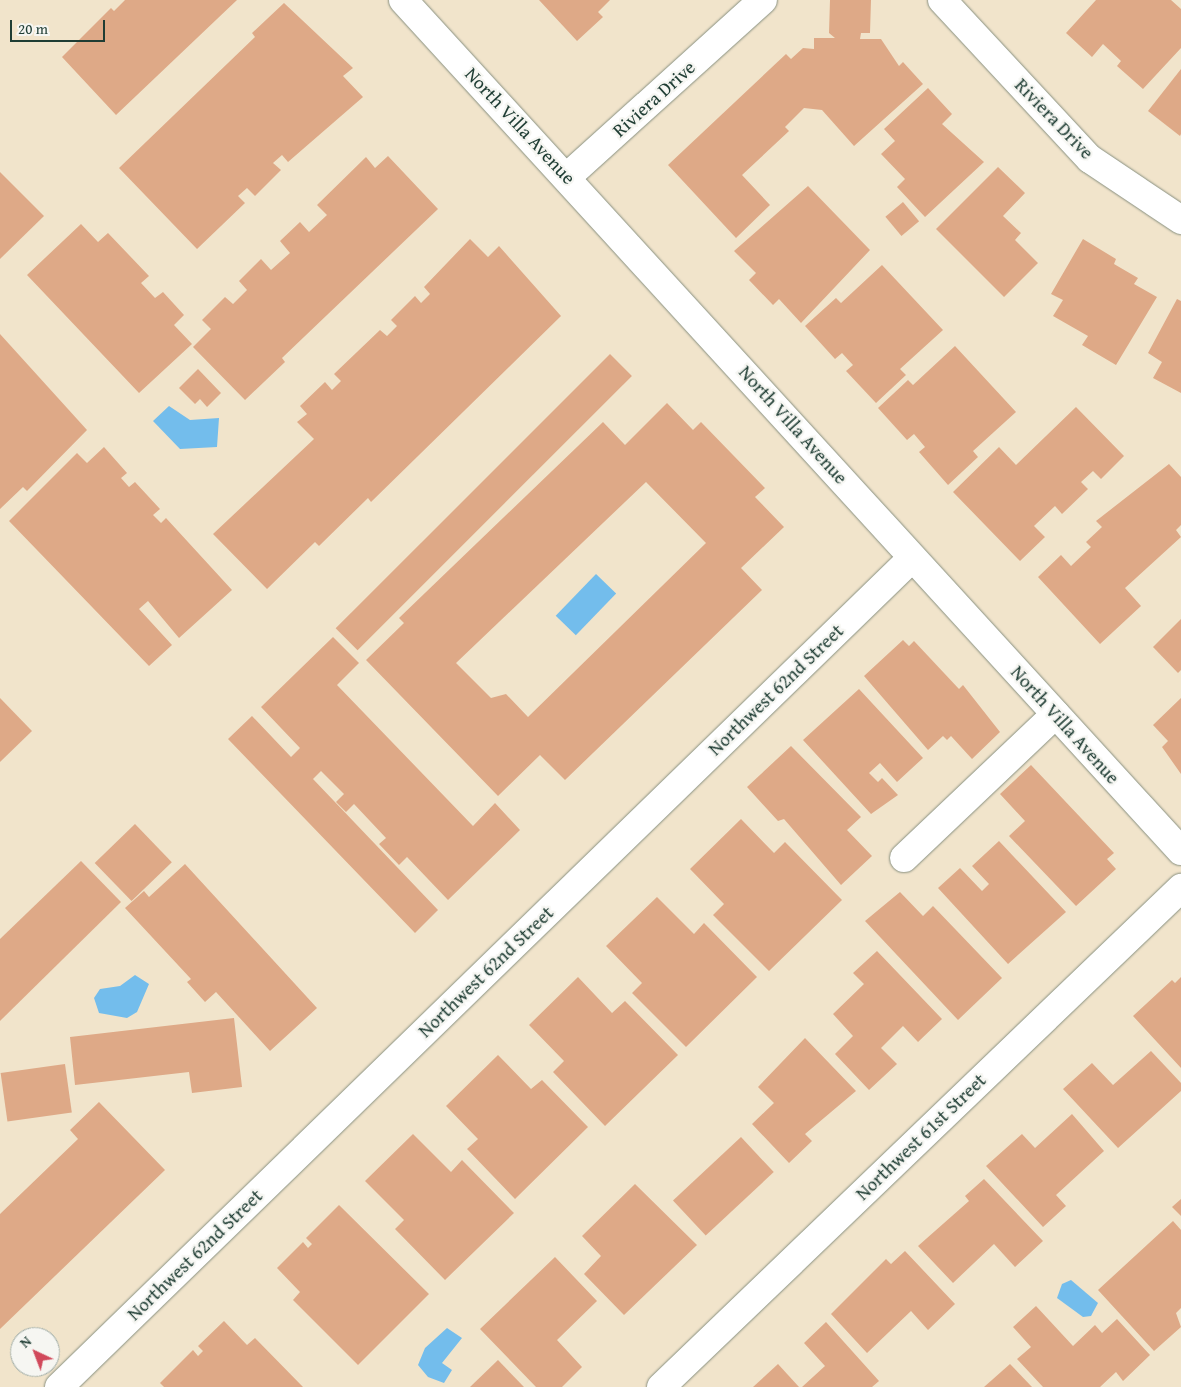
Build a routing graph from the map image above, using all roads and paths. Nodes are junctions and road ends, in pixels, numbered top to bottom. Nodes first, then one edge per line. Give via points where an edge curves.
1 (403, 0) edge
2 (763, 0) edge
3 (942, 0) edge
4 (567, 177) junction
5 (1181, 220) edge
6 (912, 558) junction
7 (1056, 714) junction
8 (1181, 851) edge
9 (904, 858) dead end
10 (1181, 888) edge
11 (59, 1387) edge
12 (661, 1387) edge

1 - 4 street, North Villa Avenue
2 - 4 street, Riviera Drive
3 - 5 street, Riviera Drive via 1090,159
4 - 6 street, North Villa Avenue
6 - 7 street, North Villa Avenue
6 - 11 street, Northwest 62nd Street
7 - 8 street, North Villa Avenue
7 - 9 street
10 - 12 street, Northwest 61st Street

